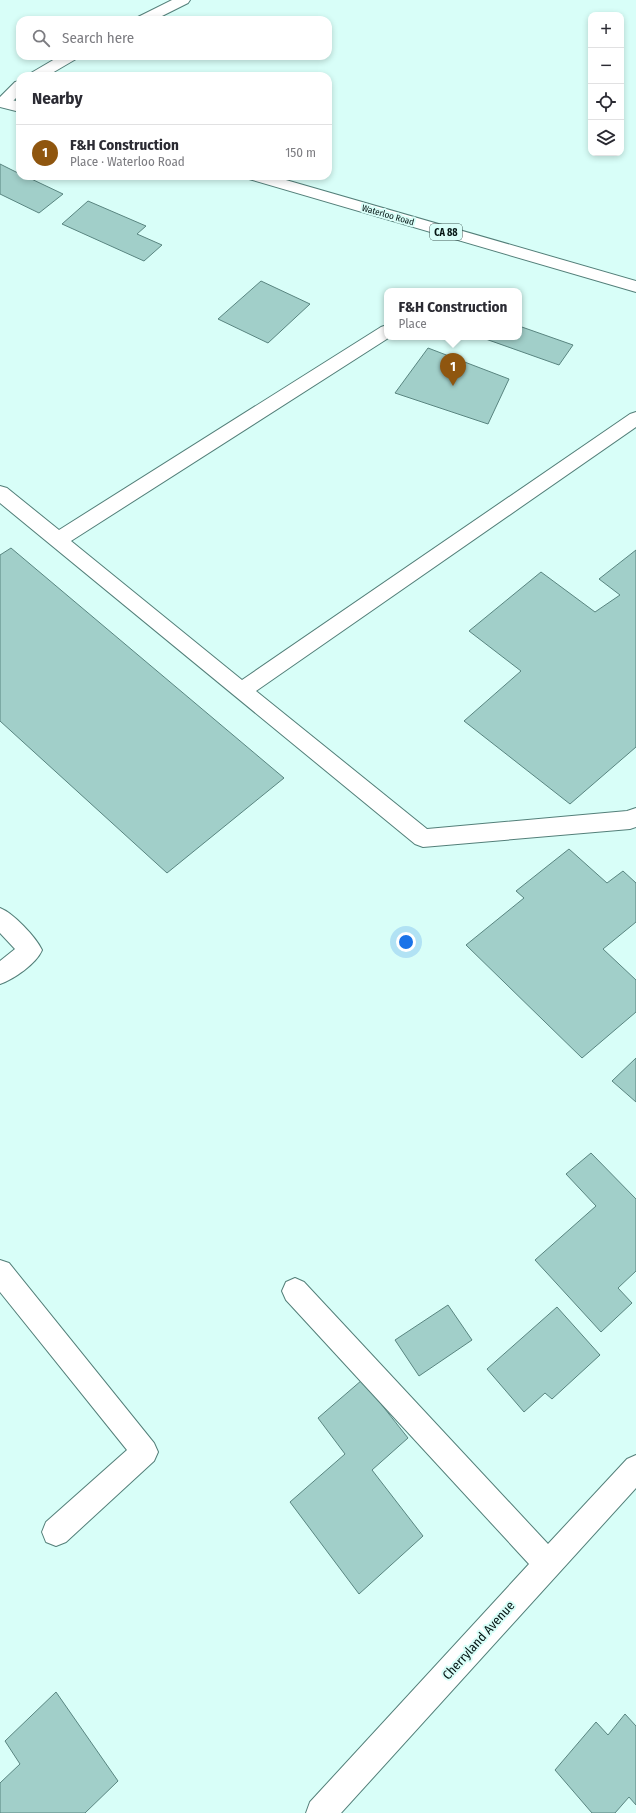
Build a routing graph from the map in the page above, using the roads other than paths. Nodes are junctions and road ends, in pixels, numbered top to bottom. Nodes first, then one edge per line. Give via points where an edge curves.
1 (183, 0) edge
2 (151, 16) edge
3 (64, 60) edge
4 (43, 72) edge
5 (16, 89) edge
6 (2, 102) edge
7 (16, 106) edge
8 (269, 180) edge
9 (635, 286) edge
10 (384, 333) edge
11 (636, 418) edge
12 (0, 493) edge
13 (58, 540) junction
14 (241, 691) junction
15 (636, 817) edge
16 (0, 918) edge
17 (0, 974) edge
18 (0, 1272) edge
19 (295, 1291) dead end
20 (636, 1468) edge
21 (56, 1532) dead end
22 (548, 1564) junction
23 (321, 1813) edge

1 - 2 main road
3 - 4 main road
5 - 6 main road
6 - 7 main road
8 - 9 main road, Waterloo Road / CA 88
10 - 13 main road
11 - 14 main road
12 - 13 main road
13 - 14 main road
14 - 15 main road via 423,838 630,820
16 - 17 main road via 31,950
18 - 21 main road via 145,1452
19 - 22 main road
20 - 22 main road, Cherryland Avenue
22 - 23 main road, Cherryland Avenue

